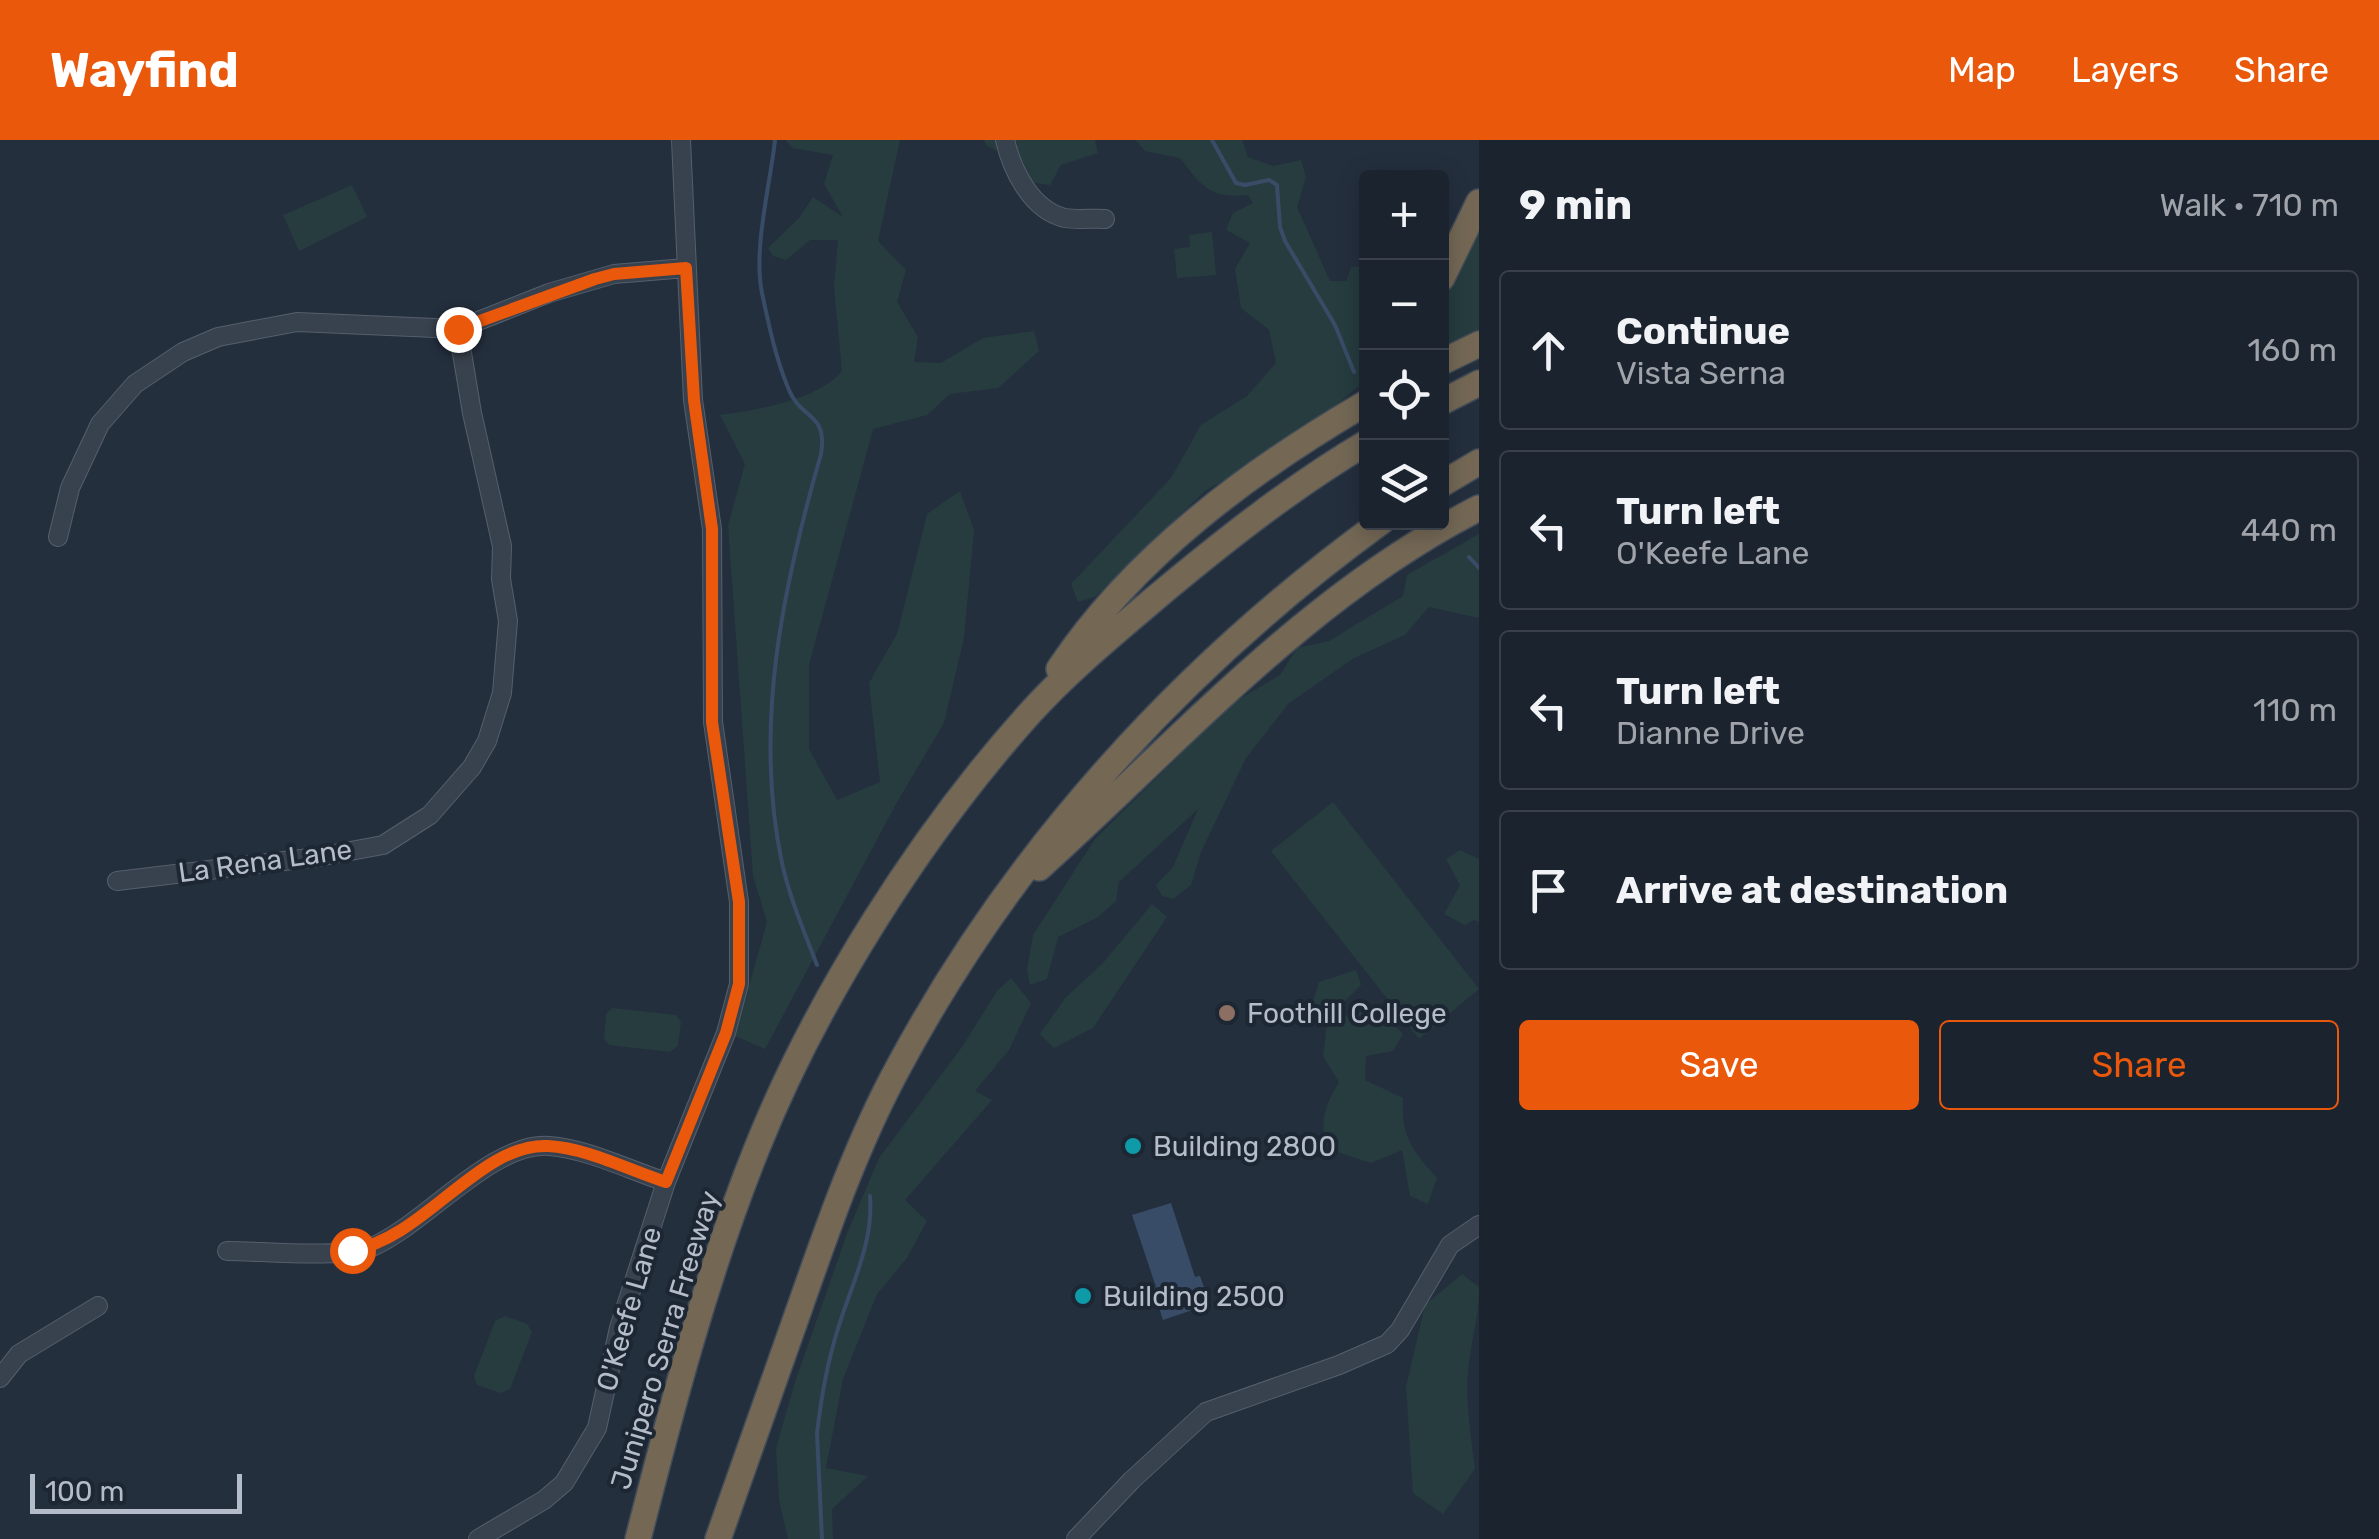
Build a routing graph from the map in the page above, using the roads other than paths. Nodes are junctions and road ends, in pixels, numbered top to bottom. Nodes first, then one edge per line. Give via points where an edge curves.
1 (681, 140) edge
2 (1005, 140) edge
3 (1479, 202) edge
4 (1105, 218) dead end
5 (1449, 264) edge
6 (686, 268) junction
7 (458, 329) junction
8 (1479, 344) edge
9 (1449, 359) edge
10 (1479, 382) edge
11 (1359, 393) edge
12 (1449, 398) edge
13 (1359, 407) edge
14 (1359, 448) edge
15 (1273, 462) junction
16 (1479, 462) edge
17 (1449, 480) edge
18 (1475, 510) edge
19 (1370, 530) edge
20 (58, 537) dead end
21 (1029, 715) junction
22 (118, 881) dead end
23 (1008, 893) junction
24 (666, 1182) junction
25 (1479, 1225) edge
26 (227, 1251) dead end
27 (98, 1306) dead end
28 (0, 1378) edge
29 (478, 1539) edge
30 (638, 1539) edge
31 (718, 1539) edge
32 (1076, 1539) edge

1 - 6 street, O'Keefe Lane
2 - 4 street via 1014,175 1045,208 1064,218
3 - 5 highway
6 - 7 street via 595,279
6 - 24 street, O'Keefe Lane via 694,400 712,529 712,722 739,902 739,984
7 - 20 street via 297,322 218,337 183,352 136,384 100,424 70,488
7 - 22 street, La Rena Lane via 502,546 508,621 502,693 472,767 430,814 383,844
8 - 9 highway
10 - 12 highway
11 - 15 highway
13 - 15 highway
14 - 21 highway, Junipero Serra Freeway via 1194,566
15 - 21 highway via 1124,589 1083,634
16 - 17 highway
18 - 23 highway via 1368,573 1304,624
19 - 23 highway via 1308,576 1184,688 1054,830
21 - 30 highway, Junipero Serra Freeway via 888,903 797,1060 726,1227
23 - 31 highway via 898,1068 857,1156
24 - 26 street via 576,1152 527,1147 501,1156 370,1248
24 - 29 street, O'Keefe Lane via 597,1428 564,1483
25 - 32 street via 1450,1245 1387,1344 1206,1412
27 - 28 street via 19,1354

